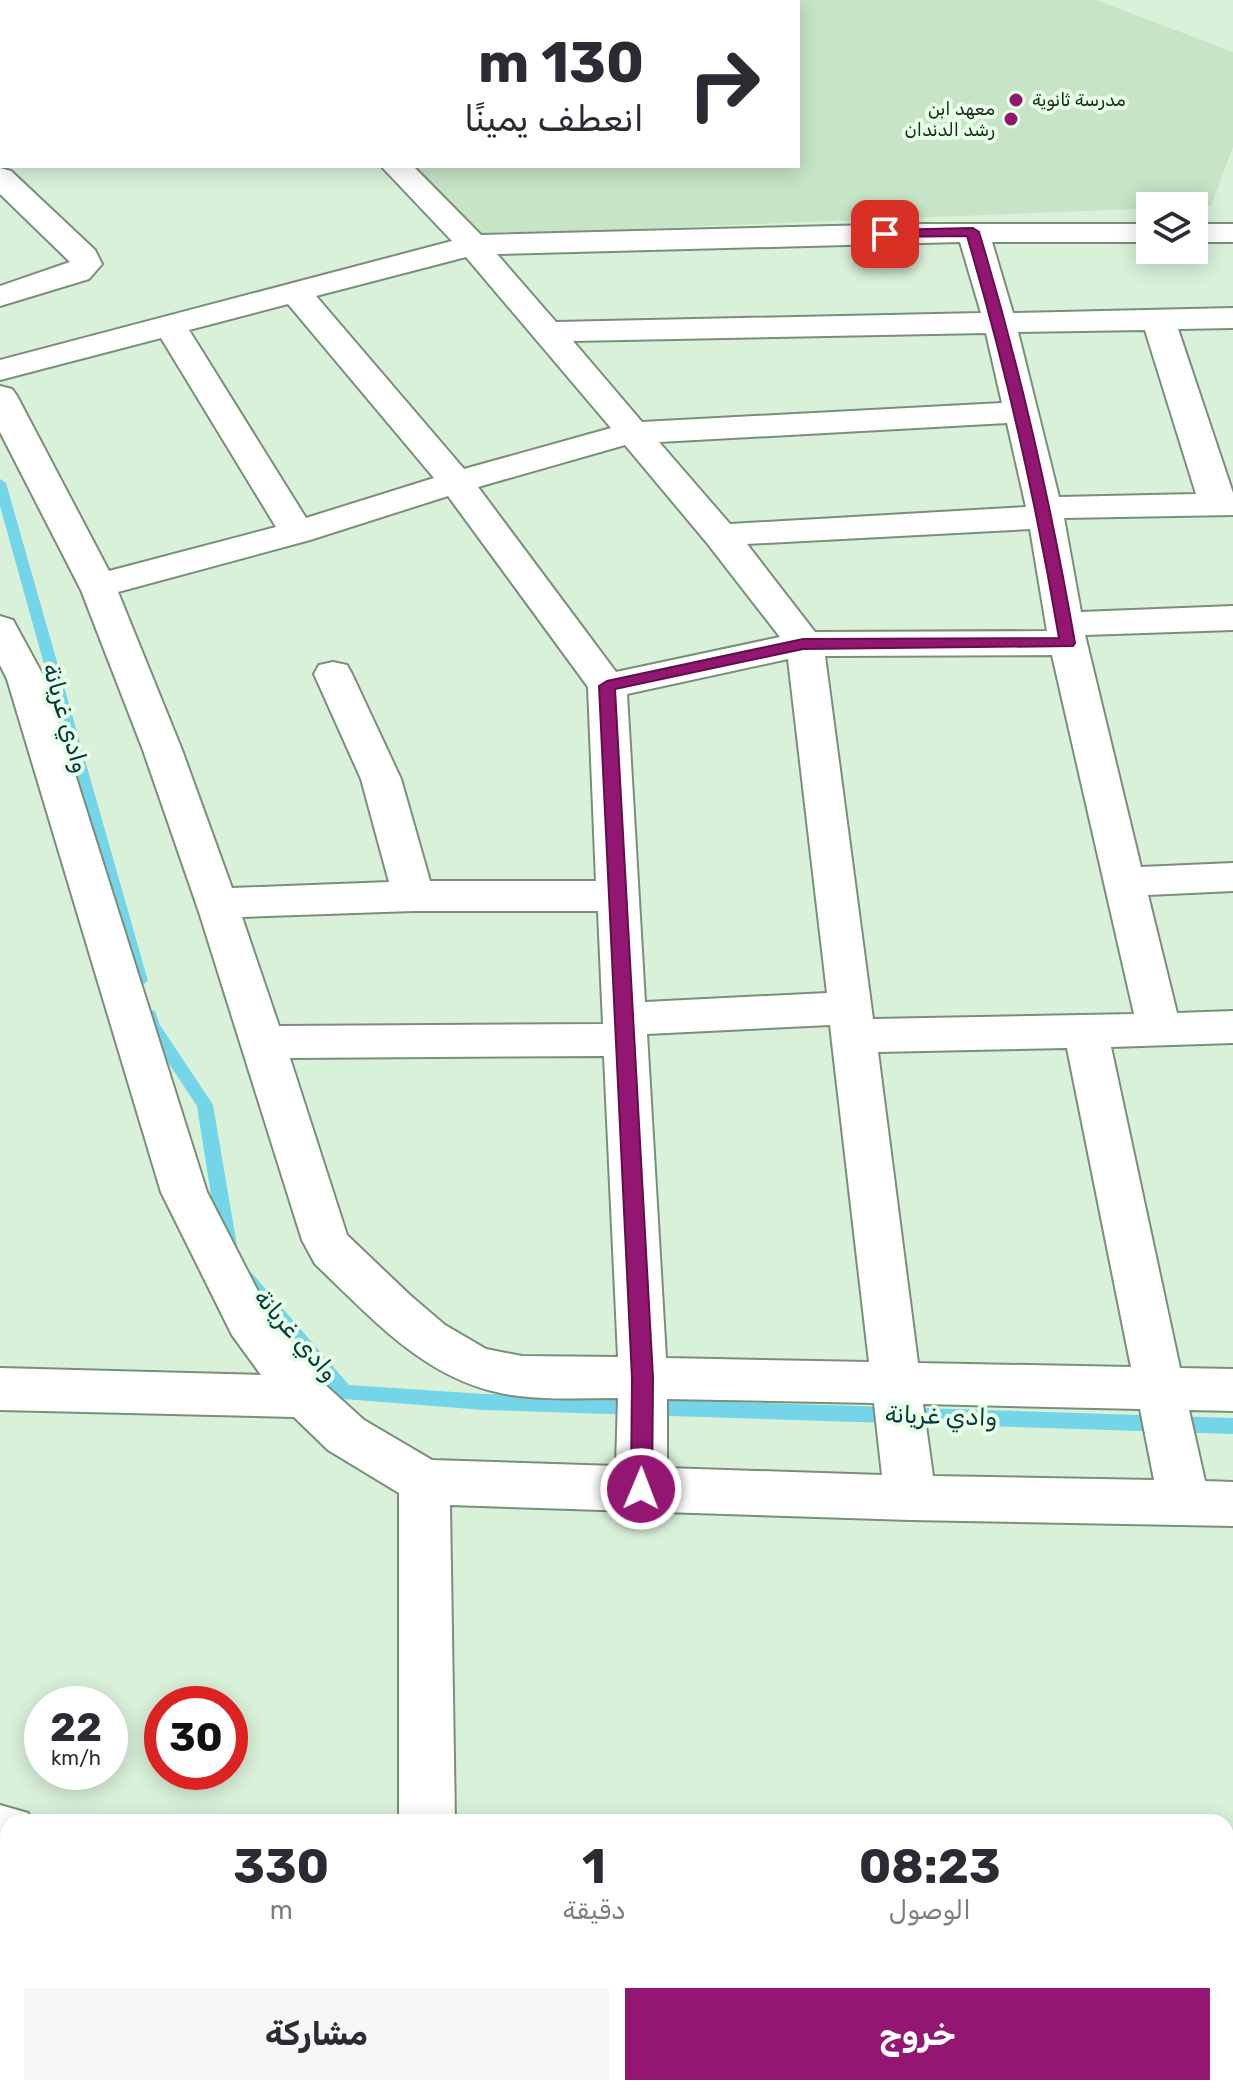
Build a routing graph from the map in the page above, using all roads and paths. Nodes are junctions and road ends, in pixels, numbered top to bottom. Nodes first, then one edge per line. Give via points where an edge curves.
1 (398, 168) edge
2 (0, 177) edge
3 (973, 232) junction
4 (1136, 233) edge
5 (1208, 233) edge
6 (1233, 233) edge
7 (473, 245) junction
8 (294, 290) junction
9 (0, 296) edge
10 (1233, 318) edge
11 (1158, 319) junction
12 (169, 324) junction
13 (1000, 324) junction
14 (546, 332) junction
15 (0, 370) edge
16 (0, 396) edge
17 (1021, 412) junction
18 (631, 433) junction
19 (456, 482) junction
20 (1225, 504) edge
21 (1045, 513) junction
22 (297, 532) junction
23 (720, 535) junction
24 (97, 586) junction
25 (1233, 618) edge
26 (0, 628) edge
27 (1066, 634) junction
28 (803, 644) junction
29 (333, 674) dead end
30 (13, 681) edge
31 (607, 686) junction
32 (1233, 877) edge
33 (1124, 882) junction
34 (413, 896) junction
35 (618, 896) junction
36 (216, 903) junction
37 (852, 1022) junction
38 (1233, 1027) edge
39 (624, 1030) junction
40 (1159, 1030) junction
41 (1086, 1032) junction
42 (263, 1042) junction
43 (643, 1378) junction
44 (897, 1384) junction
45 (1161, 1388) junction
46 (0, 1389) edge
47 (1233, 1390) edge
48 (305, 1397) junction
49 (424, 1482) junction
50 (641, 1489) junction
51 (910, 1498) junction
52 (1184, 1503) junction
53 (1233, 1504) edge
54 (427, 1814) edge

1 - 7 street
2 - 9 street via 86,264 78,272
3 - 4 street
3 - 7 street
3 - 13 street
5 - 6 street
7 - 8 street
7 - 14 street
8 - 12 street
8 - 19 street
10 - 11 street
11 - 13 street
11 - 20 street
12 - 15 street
12 - 22 street
13 - 14 street
13 - 17 street
14 - 18 street
16 - 24 street
17 - 18 street
17 - 21 street
18 - 19 street
18 - 23 street
19 - 22 street
19 - 31 street
20 - 21 street
21 - 23 street
21 - 27 street
22 - 24 street
23 - 28 street
24 - 36 street
25 - 27 street
26 - 30 street
27 - 28 street
27 - 33 street
28 - 31 street
28 - 37 street
29 - 34 street via 381,779
30 - 48 street via 184,1192 249,1321
31 - 35 street
32 - 33 street
33 - 40 street
34 - 35 street
34 - 36 street
35 - 39 street
36 - 42 street
37 - 39 street
37 - 41 street
37 - 44 street
38 - 40 street
39 - 42 street
39 - 43 street
40 - 41 street
41 - 45 street
42 - 43 street via 325,1240 401,1316 459,1359 489,1371
43 - 44 street
43 - 50 street
44 - 45 street
44 - 51 street
45 - 47 street
45 - 52 street
46 - 48 street
48 - 49 street via 346,1435
49 - 50 street
49 - 54 street
50 - 51 street
51 - 52 street
52 - 53 street

